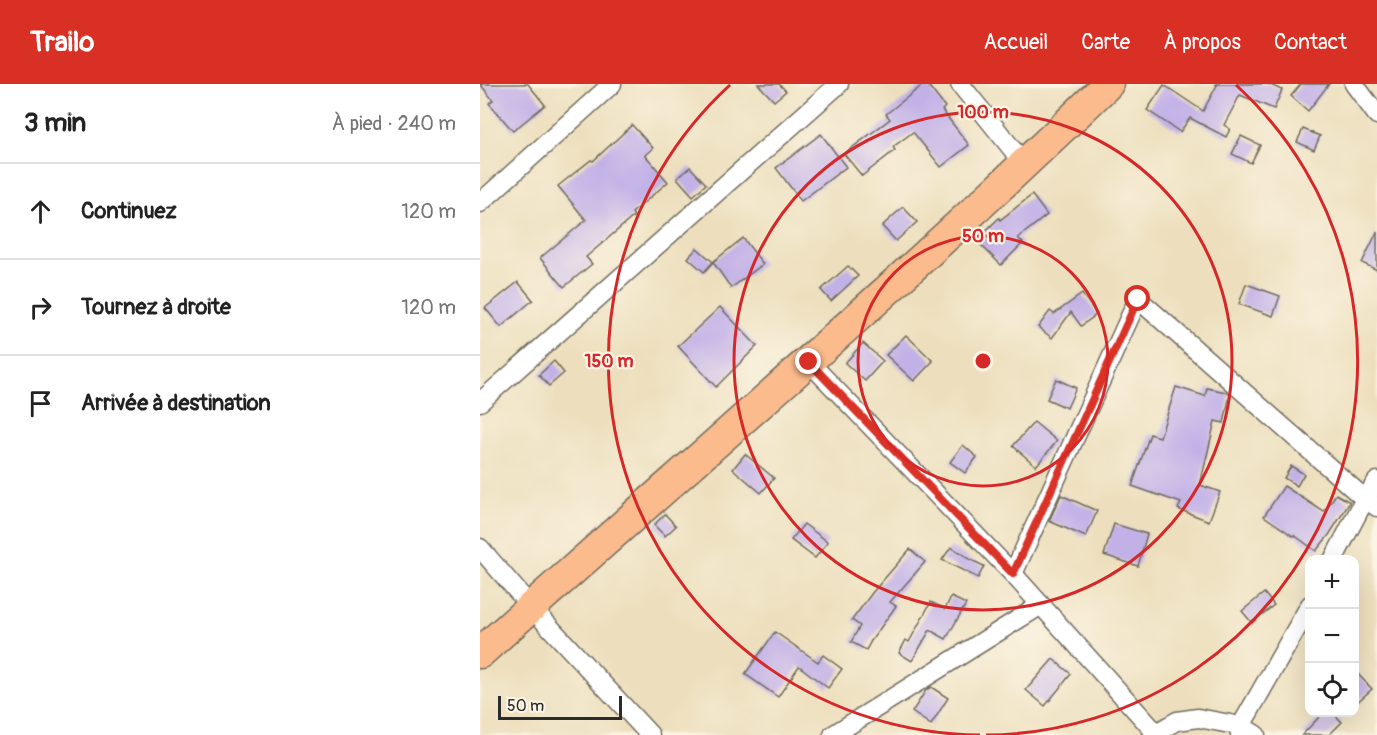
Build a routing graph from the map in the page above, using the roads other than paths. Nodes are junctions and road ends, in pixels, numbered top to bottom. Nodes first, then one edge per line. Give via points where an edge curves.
1 (612, 84) edge
2 (839, 84) edge
3 (960, 84) edge
4 (1108, 84) edge
5 (1354, 84) edge
6 (1377, 115) edge
7 (1025, 165) junction
8 (480, 203) edge
9 (809, 362) junction
10 (480, 402) edge
11 (1377, 482) edge
12 (1371, 503) edge
13 (480, 548) edge
14 (1337, 555) edge
15 (1013, 574) junction
16 (1041, 605) junction
17 (531, 607) junction
18 (1308, 609) edge
19 (480, 653) edge
20 (1246, 732) edge
21 (1155, 734) edge
22 (650, 735) edge
23 (833, 735) edge

1 - 8 street
2 - 10 street
3 - 7 street
4 - 7 highway
5 - 6 street
7 - 9 highway
9 - 15 street
9 - 17 highway
11 - 12 street
12 - 14 street
12 - 15 street via 1138,299
13 - 17 street
15 - 16 street
16 - 21 street
16 - 23 street
17 - 19 highway
17 - 22 street
18 - 20 street
20 - 21 street via 1198,718 1177,721

